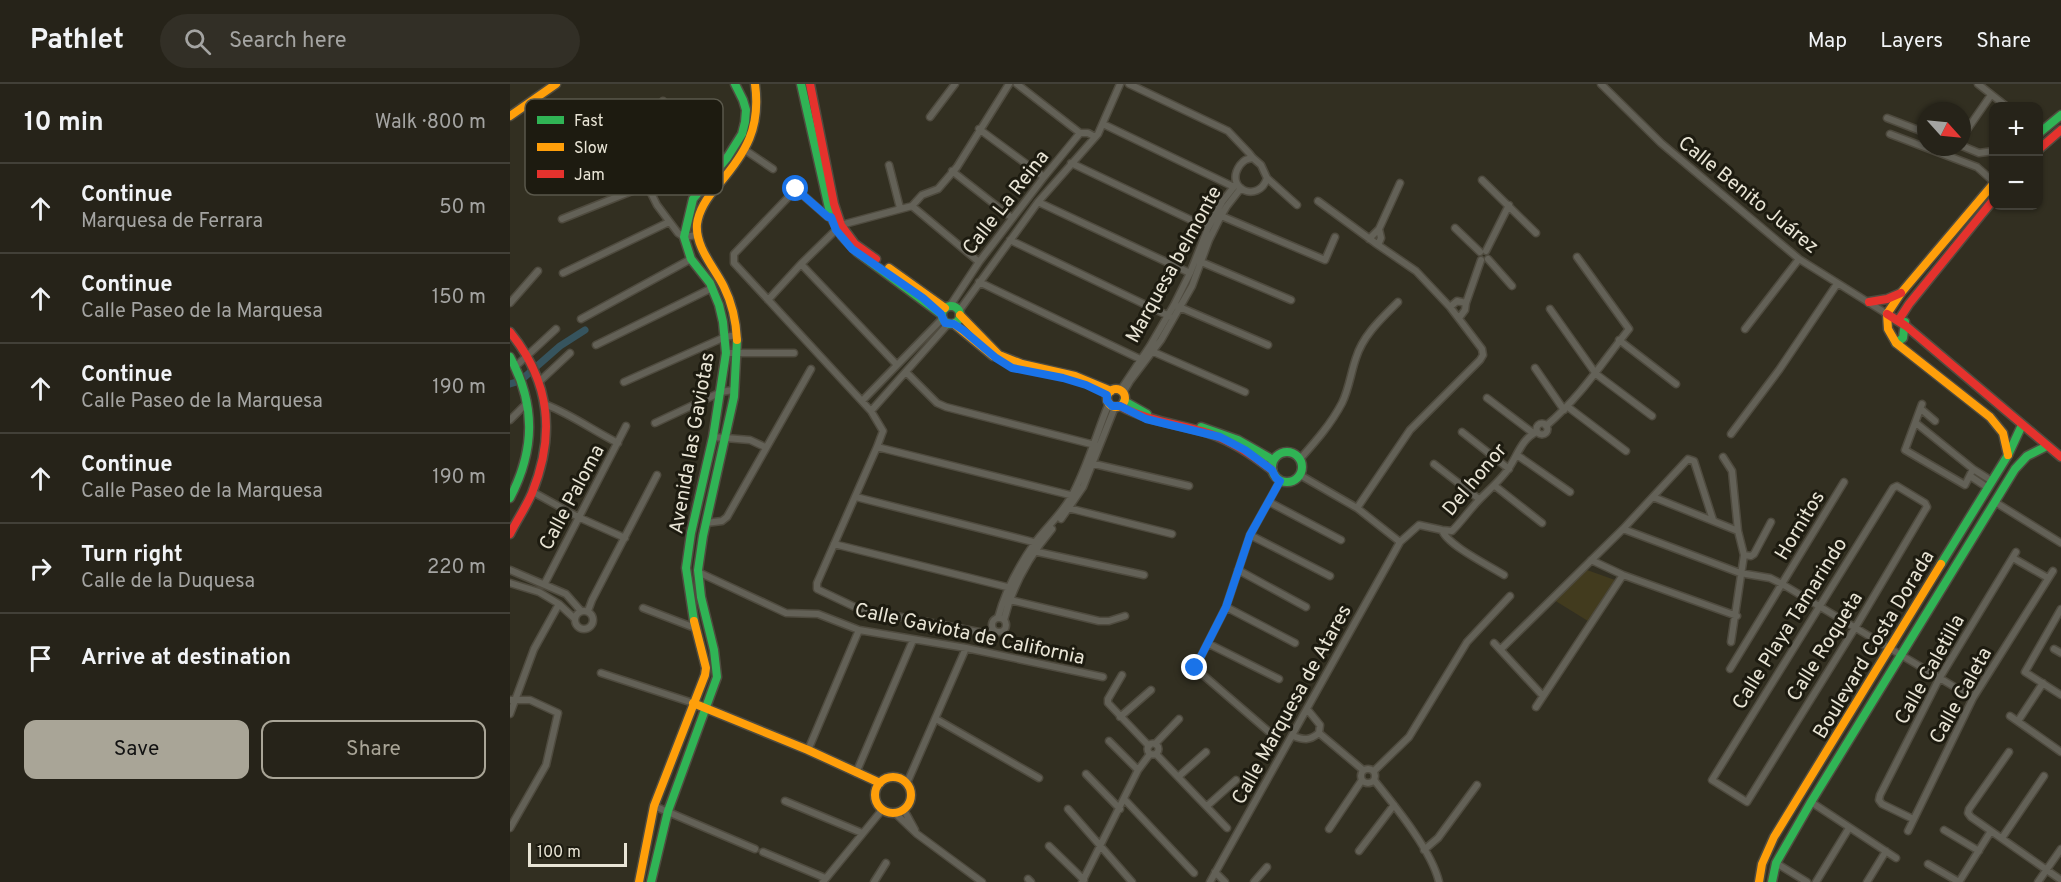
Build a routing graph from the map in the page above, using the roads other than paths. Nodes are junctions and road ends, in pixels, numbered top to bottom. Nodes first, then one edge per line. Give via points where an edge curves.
1 (556, 84) edge
2 (735, 84) edge
3 (755, 84) edge
4 (801, 84) edge
5 (810, 84) edge
6 (955, 84) edge
7 (1009, 84) edge
8 (1017, 84) edge
9 (1120, 84) edge
10 (1129, 84) edge
11 (1601, 84) edge
12 (1978, 84) edge
13 (545, 86) edge
14 (1991, 95) junction
15 (530, 99) edge
16 (2001, 102) edge
17 (525, 103) edge
18 (2061, 115) edge
19 (510, 116) edge
20 (930, 117) dead end
21 (1887, 118) dead end
22 (814, 124) junction
23 (1103, 124) junction
24 (1971, 124) edge
25 (979, 129) junction
26 (2043, 129) edge
27 (1917, 130) edge
28 (2043, 131) edge
29 (2058, 132) edge
30 (1080, 133) junction
31 (1890, 134) dead end
32 (1095, 137) junction
33 (817, 140) junction
34 (2043, 146) edge
35 (745, 150) junction
36 (1971, 150) edge
37 (1989, 152) edge
38 (723, 157) edge
39 (729, 157) junction
40 (1253, 159) junction
41 (1071, 163) junction
42 (723, 164) edge
43 (889, 165) dead end
44 (773, 169) dead end
45 (952, 171) junction
46 (1044, 177) junction
47 (1267, 177) junction
48 (1989, 178) edge
49 (723, 180) edge
50 (1482, 180) dead end
51 (1400, 183) dead end
52 (1237, 186) junction
53 (1989, 189) edge
54 (622, 195) edge
55 (653, 195) edge
56 (696, 195) edge
57 (710, 195) edge
58 (1979, 200) junction
59 (1318, 201) dead end
60 (1038, 202) junction
61 (1298, 204) dead end
62 (1989, 205) edge
63 (1509, 206) junction
64 (912, 207) junction
65 (1987, 207) junction
66 (900, 208) junction
67 (1218, 215) junction
68 (831, 217) junction
69 (1012, 218) junction
70 (562, 219) dead end
71 (669, 222) junction
72 (838, 228) junction
73 (1208, 228) junction
74 (1455, 228) dead end
75 (1379, 229) junction
76 (1536, 233) dead end
77 (697, 235) junction
78 (684, 237) junction
79 (1335, 237) dead end
80 (1369, 239) junction
81 (1010, 240) junction
82 (1378, 245) junction
83 (1483, 251) junction
84 (1577, 257) dead end
85 (1799, 259) junction
86 (1485, 260) junction
87 (693, 261) junction
88 (1198, 261) junction
89 (979, 262) junction
90 (801, 264) junction
91 (538, 271) dead end
92 (563, 273) dead end
93 (1191, 273) junction
94 (979, 282) junction
95 (1837, 284) junction
96 (711, 286) junction
97 (1512, 286) dead end
98 (1901, 293) junction
99 (768, 300) junction
100 (1291, 300) dead end
101 (1398, 302) dead end
102 (1869, 302) junction
103 (510, 303) edge
104 (1466, 303) junction
105 (1176, 306) junction
106 (1450, 307) junction
107 (1550, 309) dead end
108 (960, 313) junction
109 (1887, 314) junction
110 (947, 316) junction
111 (1170, 317) junction
112 (1459, 318) junction
113 (581, 319) dead end
114 (1902, 323) junction
115 (556, 328) dead end
116 (1745, 328) dead end
117 (510, 332) edge
118 (737, 335) junction
119 (725, 337) junction
120 (1619, 340) junction
121 (1896, 343) junction
122 (596, 345) dead end
123 (1268, 345) dead end
124 (1150, 350) junction
125 (570, 353) dead end
126 (726, 353) junction
127 (738, 353) junction
128 (794, 353) dead end
129 (510, 357) edge
130 (530, 358) junction
131 (1140, 359) junction
132 (897, 365) junction
133 (517, 368) junction
134 (1535, 368) dead end
135 (811, 369) dead end
136 (906, 372) junction
137 (1596, 374) junction
138 (539, 379) junction
139 (624, 382) dead end
140 (1676, 384) dead end
141 (733, 390) junction
142 (721, 392) junction
143 (1245, 392) dead end
144 (1116, 398) junction
145 (1487, 398) dead end
146 (526, 399) junction
147 (862, 402) junction
148 (547, 405) junction
149 (1566, 409) junction
150 (871, 411) junction
151 (1652, 416) dead end
152 (510, 420) edge
153 (1935, 421) dead end
154 (655, 423) dead end
155 (1916, 423) junction
156 (2022, 425) junction
157 (626, 426) dead end
158 (1462, 432) dead end
159 (1535, 433) junction
160 (1731, 434) dead end
161 (713, 437) junction
162 (726, 437) junction
163 (618, 443) junction
164 (1096, 445) junction
165 (2047, 446) junction
166 (765, 447) junction
167 (878, 447) junction
168 (1626, 451) dead end
169 (1516, 455) junction
170 (2008, 455) junction
171 (1723, 457) dead end
172 (2061, 457) edge
173 (1300, 459) junction
174 (1089, 463) junction
175 (1434, 464) dead end
176 (1272, 465) junction
177 (1974, 469) junction
178 (1509, 470) junction
179 (657, 475) dead end
180 (1300, 475) junction
181 (1970, 476) junction
182 (1280, 481) junction
183 (1844, 482) dead end
184 (1189, 486) dead end
185 (1495, 486) junction
186 (1988, 488) junction
187 (533, 492) junction
188 (1570, 492) dead end
189 (1075, 496) junction
190 (1653, 496) junction
191 (855, 497) junction
192 (510, 498) edge
193 (1479, 499) junction
194 (1269, 502) junction
195 (1995, 502) junction
196 (1927, 507) joint
197 (1068, 508) junction
198 (1357, 508) junction
199 (578, 517) junction
200 (1985, 519) junction
201 (1713, 520) junction
202 (1771, 522) dead end
203 (706, 523) junction
204 (1542, 523) dead end
205 (1623, 529) junction
206 (1442, 530) junction
207 (1738, 531) junction
208 (510, 534) edge
209 (1172, 534) dead end
210 (1250, 535) junction
211 (625, 538) junction
212 (1341, 540) dead end
213 (1400, 542) junction
214 (2061, 543) edge
215 (834, 544) junction
216 (1038, 544) junction
217 (1033, 551) junction
218 (1744, 555) junction
219 (1591, 560) junction
220 (510, 570) edge
221 (698, 570) junction
222 (1238, 570) junction
223 (2053, 571) dead end
224 (1740, 573) junction
225 (1144, 575) dead end
226 (1504, 575) dead end
227 (1623, 575) junction
228 (1330, 576) dead end
229 (2048, 578) junction
230 (545, 583) junction
231 (1782, 584) junction
232 (511, 586) edge
233 (1011, 588) junction
234 (1510, 596) dead end
235 (1006, 599) junction
236 (559, 604) junction
237 (1819, 605) junction
238 (1226, 607) junction
239 (1306, 607) dead end
240 (644, 608) dead end
241 (2061, 609) edge
242 (585, 611) junction
243 (1125, 616) dead end
244 (1737, 616) junction
245 (575, 619) junction
246 (1001, 619) junction
247 (695, 628) junction
248 (1855, 628) junction
249 (859, 630) junction
250 (993, 630) junction
251 (913, 640) junction
252 (1731, 642) dead end
253 (1295, 643) dead end
254 (1494, 643) dead end
255 (1209, 644) junction
256 (966, 648) junction
257 (1501, 649) junction
258 (2054, 649) dead end
259 (1889, 650) junction
260 (2061, 653) edge
261 (1902, 656) junction
262 (1730, 669) dead end
263 (601, 673) dead end
264 (1122, 675) dead end
265 (1103, 677) dead end
266 (1939, 678) junction
267 (1279, 679) dead end
268 (2043, 683) junction
269 (1151, 690) dead end
270 (2061, 695) edge
271 (1543, 696) junction
272 (1973, 698) junction
273 (513, 700) edge
274 (693, 703) junction
275 (1536, 707) dead end
276 (707, 709) junction
277 (1307, 709) junction
278 (510, 714) edge
279 (2010, 716) dead end
280 (1120, 717) junction
281 (936, 719) junction
282 (1179, 719) dead end
283 (2018, 721) junction
284 (1268, 731) dead end
285 (1318, 733) junction
286 (1293, 736) junction
287 (1108, 741) dead end
288 (1152, 745) junction
289 (808, 750) junction
290 (1206, 752) dead end
291 (2009, 752) dead end
292 (2061, 752) edge
293 (1153, 754) junction
294 (1363, 770) junction
295 (1138, 771) junction
296 (1374, 771) junction
297 (856, 773) junction
298 (1086, 774) dead end
299 (2044, 776) dead end
300 (1178, 777) junction
301 (1039, 778) dead end
302 (1236, 780) dead end
303 (1362, 780) junction
304 (1374, 780) junction
305 (880, 783) junction
306 (907, 783) junction
307 (1477, 785) dead end
308 (1125, 800) junction
309 (785, 801) dead end
310 (1747, 802) joint
311 (1811, 802) junction
312 (1394, 805) junction
313 (654, 806) junction
314 (1207, 806) junction
315 (1120, 808) junction
316 (1068, 809) dead end
317 (882, 810) junction
318 (668, 811) junction
319 (900, 812) junction
320 (1913, 819) junction
321 (510, 828) edge
322 (1227, 828) dead end
323 (1849, 828) junction
324 (1329, 829) dead end
325 (1944, 830) dead end
326 (1908, 831) dead end
327 (1991, 831) junction
328 (862, 833) junction
329 (2002, 838) junction
330 (1049, 846) dead end
331 (1100, 848) junction
332 (755, 849) dead end
333 (2061, 849) edge
334 (1424, 850) junction
335 (1359, 851) dead end
336 (1886, 851) junction
337 (1979, 851) junction
338 (763, 852) dead end
339 (1896, 858) dead end
340 (886, 863) dead end
341 (1776, 863) junction
342 (1928, 864) dead end
343 (1267, 867) dead end
344 (2047, 869) junction
345 (1215, 872) junction
346 (1194, 873) dead end
347 (1945, 875) junction
348 (824, 880) edge
349 (2061, 880) edge
350 (1083, 881) edge
351 (639, 882) edge
352 (651, 882) edge
353 (874, 882) edge
354 (982, 882) edge
355 (1132, 882) edge
356 (1210, 882) edge
357 (1225, 882) edge
358 (1254, 882) edge
359 (1439, 882) edge
360 (1759, 882) edge
361 (1772, 882) edge
362 (1807, 882) edge
363 (1816, 882) edge
364 (1867, 882) edge
365 (1941, 882) edge
366 (1959, 882) edge
367 (2038, 882) edge

1 - 13 street
2 - 39 street, Avenida las Gaviotas via 746,119
3 - 35 street via 756,122
4 - 22 street
5 - 22 street
6 - 20 street
7 - 25 street
8 - 30 street
9 - 23 street, Calle La Reina
10 - 40 street via 1228,131
11 - 85 street, Calle Benito Juárez via 1661,143
12 - 14 street
13 - 15 street
14 - 16 street
14 - 24 street
17 - 19 street
18 - 26 street
21 - 27 street
22 - 33 street
23 - 32 street, Calle La Reina
23 - 52 street
25 - 45 street
25 - 46 street
28 - 29 street
29 - 34 street
30 - 32 street
30 - 46 street, Calle La Reina
31 - 48 street via 1977,167
32 - 41 street, Calle La Reina
33 - 68 street
33 - 72 street
35 - 44 street
35 - 49 street
36 - 37 street
38 - 39 street
39 - 42 street, Avenida las Gaviotas
40 - 47 street
40 - 52 street via 1243,161 1238,168
41 - 60 street, Calle La Reina
41 - 73 street
43 - 66 street
45 - 64 street via 938,189 922,195
45 - 69 street
46 - 69 street, Calle La Reina
47 - 52 street via 1256,191
47 - 61 street
50 - 63 street
51 - 75 street
52 - 67 street, Marquesa belmonte via 1222,202
53 - 58 street
54 - 70 street
55 - 71 street
56 - 78 street, Avenida las Gaviotas
57 - 77 street via 699,214
58 - 65 street
58 - 98 street
59 - 80 street
60 - 81 street, Calle La Reina
60 - 93 street
62 - 65 street
63 - 76 street
63 - 83 street
64 - 66 street
64 - 89 street
65 - 114 street via 1909,304
66 - 72 street
67 - 73 street, Marquesa belmonte
67 - 79 street via 1325,260
67 - 88 street, Marquesa belmonte
68 - 72 street
68 - 99 street via 796,189 734,254 734,263
69 - 89 street, Calle La Reina
71 - 78 street
71 - 92 street
72 - 90 street
72 - 110 street via 904,276
73 - 88 street, Marquesa belmonte
74 - 83 street
75 - 80 street
75 - 82 street
77 - 78 street
77 - 118 street, Avenida las Gaviotas via 734,314
78 - 87 street, Avenida las Gaviotas
80 - 82 street
81 - 94 street, Calle La Reina
81 - 111 street
82 - 106 street via 1416,271
83 - 86 street via 1489,253
84 - 120 street via 1629,329
85 - 95 street, Calle Benito Juárez
85 - 116 street
86 - 97 street
86 - 104 street
87 - 96 street, Avenida las Gaviotas
87 - 113 street
88 - 93 street, Marquesa belmonte
88 - 100 street
88 - 105 street, Marquesa belmonte via 1192,286
89 - 110 street, Calle La Reina
90 - 99 street
90 - 132 street
91 - 103 street
93 - 105 street, Marquesa belmonte
94 - 108 street, Calle La Reina
94 - 131 street
95 - 102 street, Calle Benito Juárez
95 - 160 street
96 - 119 street, Avenida las Gaviotas
96 - 122 street
98 - 102 street
98 - 109 street
99 - 147 street
101 - 173 street via 1373,327 1356,355 1343,401 1323,434
102 - 109 street, Calle Benito Juárez
104 - 106 street via 1457,301
104 - 112 street
105 - 111 street, Marquesa belmonte
105 - 123 street
106 - 112 street
107 - 137 street
108 - 110 street via 957,322
108 - 110 street via 953,306
108 - 144 street via 999,355 1014,363 1064,373
109 - 114 street, Calle Benito Juárez
109 - 121 street via 1888,329
110 - 132 street, Calle La Reina
110 - 136 street, Calle La Reina
110 - 144 street via 1012,368 1063,378
111 - 124 street, Marquesa belmonte
112 - 198 street via 1483,355 1410,430
114 - 121 street via 1903,338
114 - 156 street, Calle Benito Juárez
115 - 130 street
117 - 130 street
118 - 119 street
118 - 127 street, Avenida las Gaviotas
119 - 126 street, Avenida las Gaviotas
119 - 139 street
120 - 137 street
120 - 140 street
121 - 170 street via 1990,417 2003,433
124 - 131 street, Marquesa belmonte
124 - 143 street
124 - 144 street, Marquesa belmonte
125 - 138 street
126 - 127 street
126 - 142 street, Avenida las Gaviotas
127 - 128 street
127 - 141 street, Avenida las Gaviotas
129 - 133 street
130 - 133 street
130 - 138 street
131 - 144 street, Marquesa belmonte
132 - 147 street, Calle La Reina
133 - 146 street
134 - 149 street
135 - 166 street
136 - 150 street, Calle La Reina
136 - 164 street via 946,407
137 - 149 street
137 - 151 street
138 - 148 street
141 - 142 street
141 - 162 street, Avenida las Gaviotas
142 - 154 street
142 - 161 street, Avenida las Gaviotas
144 - 164 street, Marquesa belmonte
144 - 176 street via 1146,419 1220,437
145 - 159 street
146 - 152 street
146 - 192 street via 529,425 524,468
147 - 150 street
148 - 163 street
148 - 187 street via 548,432
149 - 159 street, Del honor via 1546,426 1546,432
149 - 168 street
150 - 167 street via 883,431
153 - 155 street via 1921,406
155 - 177 street
155 - 181 street via 1905,450 1965,485
156 - 165 street, Calle Benito Juárez
156 - 170 street, Boulevard Costa Dorada
157 - 163 street, Calle Paloma
158 - 178 street
159 - 169 street, Del honor
161 - 162 street
161 - 247 street, Avenida las Gaviotas via 687,562
162 - 166 street via 750,440
162 - 203 street, Avenida las Gaviotas
163 - 199 street, Calle Paloma
164 - 174 street, Marquesa belmonte
165 - 172 street, Calle Benito Juárez
165 - 195 street, Boulevard Costa Dorada via 2027,456
166 - 203 street via 727,517
167 - 189 street
167 - 191 street
169 - 178 street, Del honor
169 - 188 street
170 - 186 street, Boulevard Costa Dorada
171 - 207 street via 1732,471
173 - 176 street via 1287,452 1279,454
173 - 180 street
174 - 184 street
174 - 189 street, Marquesa belmonte
175 - 193 street
176 - 182 street
177 - 181 street
177 - 186 street
178 - 185 street, Del honor
179 - 211 street
180 - 182 street via 1291,482
180 - 198 street
181 - 186 street
182 - 194 street
183 - 231 street, Hornitos
185 - 193 street, Del honor
185 - 204 street
186 - 200 street via 1978,514
186 - 259 street, Boulevard Costa Dorada
187 - 199 street
187 - 208 street
189 - 197 street, Marquesa belmonte
190 - 201 street
190 - 201 street via 1691,459
190 - 205 street
191 - 215 street
191 - 216 street
193 - 206 street, Del honor via 1452,531
194 - 210 street
194 - 212 street
195 - 200 street, Boulevard Costa Dorada
195 - 214 street
196 - 237 street, Calle Playa Tamarindo via 1897,486 1893,488
196 - 248 street, Calle Roqueta
197 - 209 street
197 - 216 street, Marquesa belmonte
198 - 213 street
199 - 211 street
199 - 230 street, Calle Paloma
200 - 261 street, Boulevard Costa Dorada
201 - 207 street
202 - 218 street via 1754,554
203 - 221 street, Avenida las Gaviotas
205 - 219 street
205 - 224 street
206 - 213 street, Del honor via 1419,525
206 - 226 street via 1452,543
207 - 218 street
210 - 222 street
210 - 228 street
211 - 242 street
213 - 277 street, Calle Marquesa de Atares
215 - 233 street
215 - 250 street, Calle Gaviota de California via 817,589 859,609 984,633
216 - 217 street, Marquesa belmonte
217 - 225 street
217 - 233 street, Marquesa belmonte
218 - 224 street
219 - 227 street
219 - 257 street
220 - 230 street
221 - 249 street, Calle Gaviota de California via 786,613 818,614
221 - 276 street, Avenida las Gaviotas via 703,611 717,660 717,677
222 - 238 street
222 - 239 street
223 - 229 street, Calle Caleta
224 - 231 street
224 - 244 street
227 - 244 street
227 - 271 street
229 - 266 street, Calle Caletilla via 2015,555
229 - 272 street, Calle Caleta
230 - 242 street via 566,594
231 - 237 street
231 - 262 street, Hornitos
232 - 236 street via 539,592
233 - 235 street, Marquesa belmonte
234 - 296 street via 1467,642 1409,737
235 - 243 street via 1099,621
235 - 246 street, Marquesa belmonte
236 - 245 street
236 - 273 street via 534,649
237 - 248 street
237 - 310 street, Calle Playa Tamarindo via 1712,780
238 - 253 street
238 - 255 street
240 - 247 street
241 - 268 street via 2025,672
242 - 245 street
242 - 245 street via 593,617 590,627 580,628
244 - 252 street
246 - 250 street via 992,622
246 - 250 street via 1006,624 1004,630
247 - 274 street, Avenida las Gaviotas via 706,668
248 - 259 street
248 - 310 street, Calle Roqueta
249 - 251 street, Calle Gaviota de California
249 - 289 street
251 - 256 street, Calle Gaviota de California
251 - 297 street
254 - 257 street
255 - 267 street
255 - 284 street via 1195,668
256 - 265 street, Calle Gaviota de California
256 - 281 street
257 - 271 street
258 - 260 street
259 - 261 street
259 - 360 street, Boulevard Costa Dorada via 1774,837
261 - 266 street
261 - 311 street, Boulevard Costa Dorada
263 - 274 street
264 - 280 street via 1107,701
266 - 272 street
266 - 320 street, Calle Caletilla via 1879,800
268 - 270 street
268 - 283 street
269 - 280 street
271 - 275 street
272 - 320 street, Calle Caleta
273 - 278 street
273 - 321 street via 530,700 558,712 546,765
274 - 276 street
274 - 313 street
276 - 289 street
276 - 318 street, Avenida las Gaviotas
277 - 285 street via 1320,725
277 - 286 street, Calle Marquesa de Atares
279 - 283 street
280 - 288 street
281 - 301 street
281 - 306 street
282 - 288 street
283 - 292 street
285 - 286 street via 1305,740
285 - 294 street
286 - 345 street, Calle Marquesa de Atares
287 - 295 street
288 - 293 street via 1148,750
289 - 297 street
290 - 300 street
291 - 327 street via 1968,813
293 - 295 street
293 - 300 street
294 - 296 street
294 - 303 street
295 - 308 street
296 - 304 street
297 - 305 street
298 - 315 street
299 - 329 street
300 - 314 street
302 - 314 street
303 - 304 street
303 - 324 street
304 - 312 street
305 - 306 street via 897,777
305 - 317 street via 875,797
306 - 319 street via 911,800
307 - 334 street via 1438,838
308 - 315 street
308 - 346 street
309 - 328 street
311 - 323 street
311 - 341 street, Boulevard Costa Dorada
312 - 334 street
312 - 335 street
313 - 318 street
313 - 351 street
314 - 322 street
315 - 331 street
316 - 331 street
317 - 319 street
317 - 328 street
318 - 332 street
318 - 352 street, Avenida las Gaviotas
319 - 354 street via 917,834
320 - 326 street, Calle Caleta
323 - 336 street
323 - 363 street
325 - 337 street
327 - 329 street
327 - 337 street
328 - 348 street
329 - 344 street
330 - 350 street
331 - 350 street
331 - 355 street
333 - 344 street
334 - 359 street via 1436,867
336 - 339 street
336 - 364 street
337 - 366 street
338 - 348 street
340 - 353 street
341 - 361 street, Boulevard Costa Dorada
341 - 362 street
342 - 347 street
343 - 358 street
344 - 349 street
344 - 367 street
345 - 356 street, Calle Marquesa de Atares
345 - 357 street
347 - 365 street
347 - 366 street

